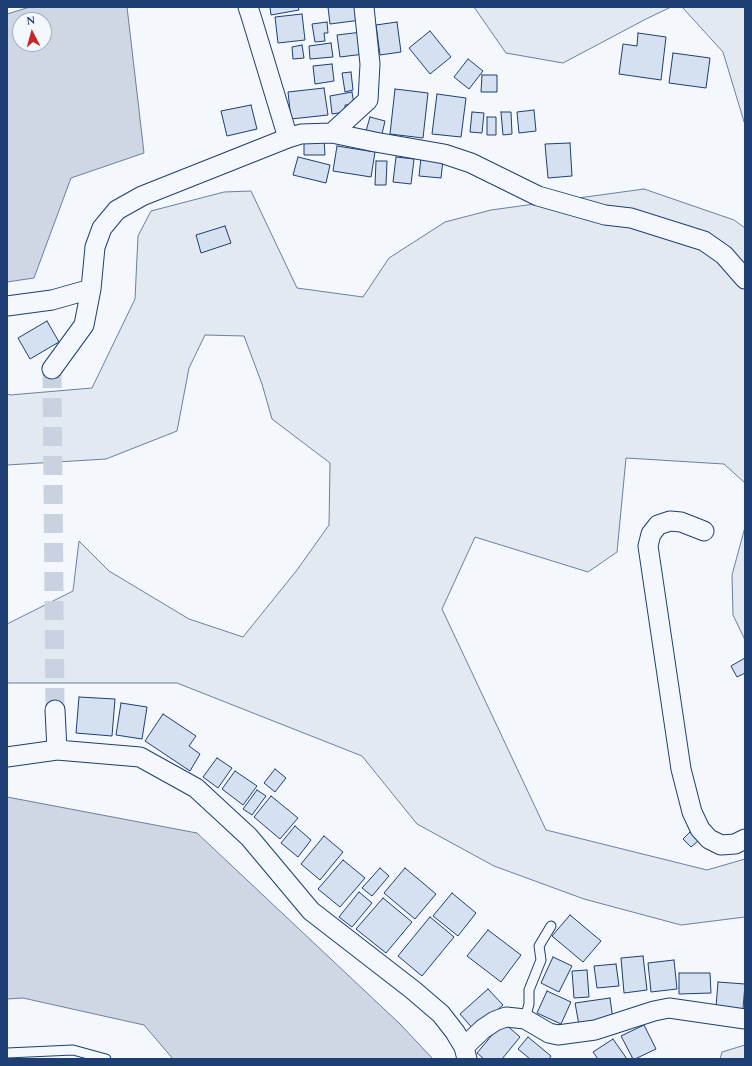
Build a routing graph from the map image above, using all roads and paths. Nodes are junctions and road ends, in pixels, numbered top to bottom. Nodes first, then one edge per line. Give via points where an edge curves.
1 (248, 7) edge
2 (364, 7) edge
3 (332, 133) junction
4 (288, 138) junction
5 (745, 279) edge
6 (91, 289) junction
7 (7, 306) edge
8 (52, 369) tunnel mouth
9 (704, 531) dead end
10 (55, 710) tunnel mouth
11 (57, 750) junction
12 (7, 757) edge
13 (745, 839) edge
14 (551, 926) dead end
15 (525, 1019) junction
16 (745, 1019) edge
17 (7, 1053) edge
18 (466, 1053) edge
19 (106, 1059) edge

1 - 4 street
2 - 3 street via 370,64 368,100
3 - 4 street via 301,134
3 - 5 street via 444,154 471,163 538,196 605,215 631,218 704,241 724,255
4 - 6 street via 142,196 117,210 102,228 96,247
6 - 7 street via 52,300
6 - 8 street via 84,325
9 - 13 street via 682,522 670,521 658,525 651,534 648,546 681,769 692,812 700,829 709,839 721,845 735,844
10 - 11 street
11 - 12 street
11 - 18 street via 140,757 196,788 249,838 311,911 441,1014 455,1032
14 - 15 lane via 539,946 541,960 529,990
15 - 16 street via 558,1035 595,1030 669,1008
15 - 18 street via 506,1017 495,1021 482,1029
17 - 19 lane via 73,1050

